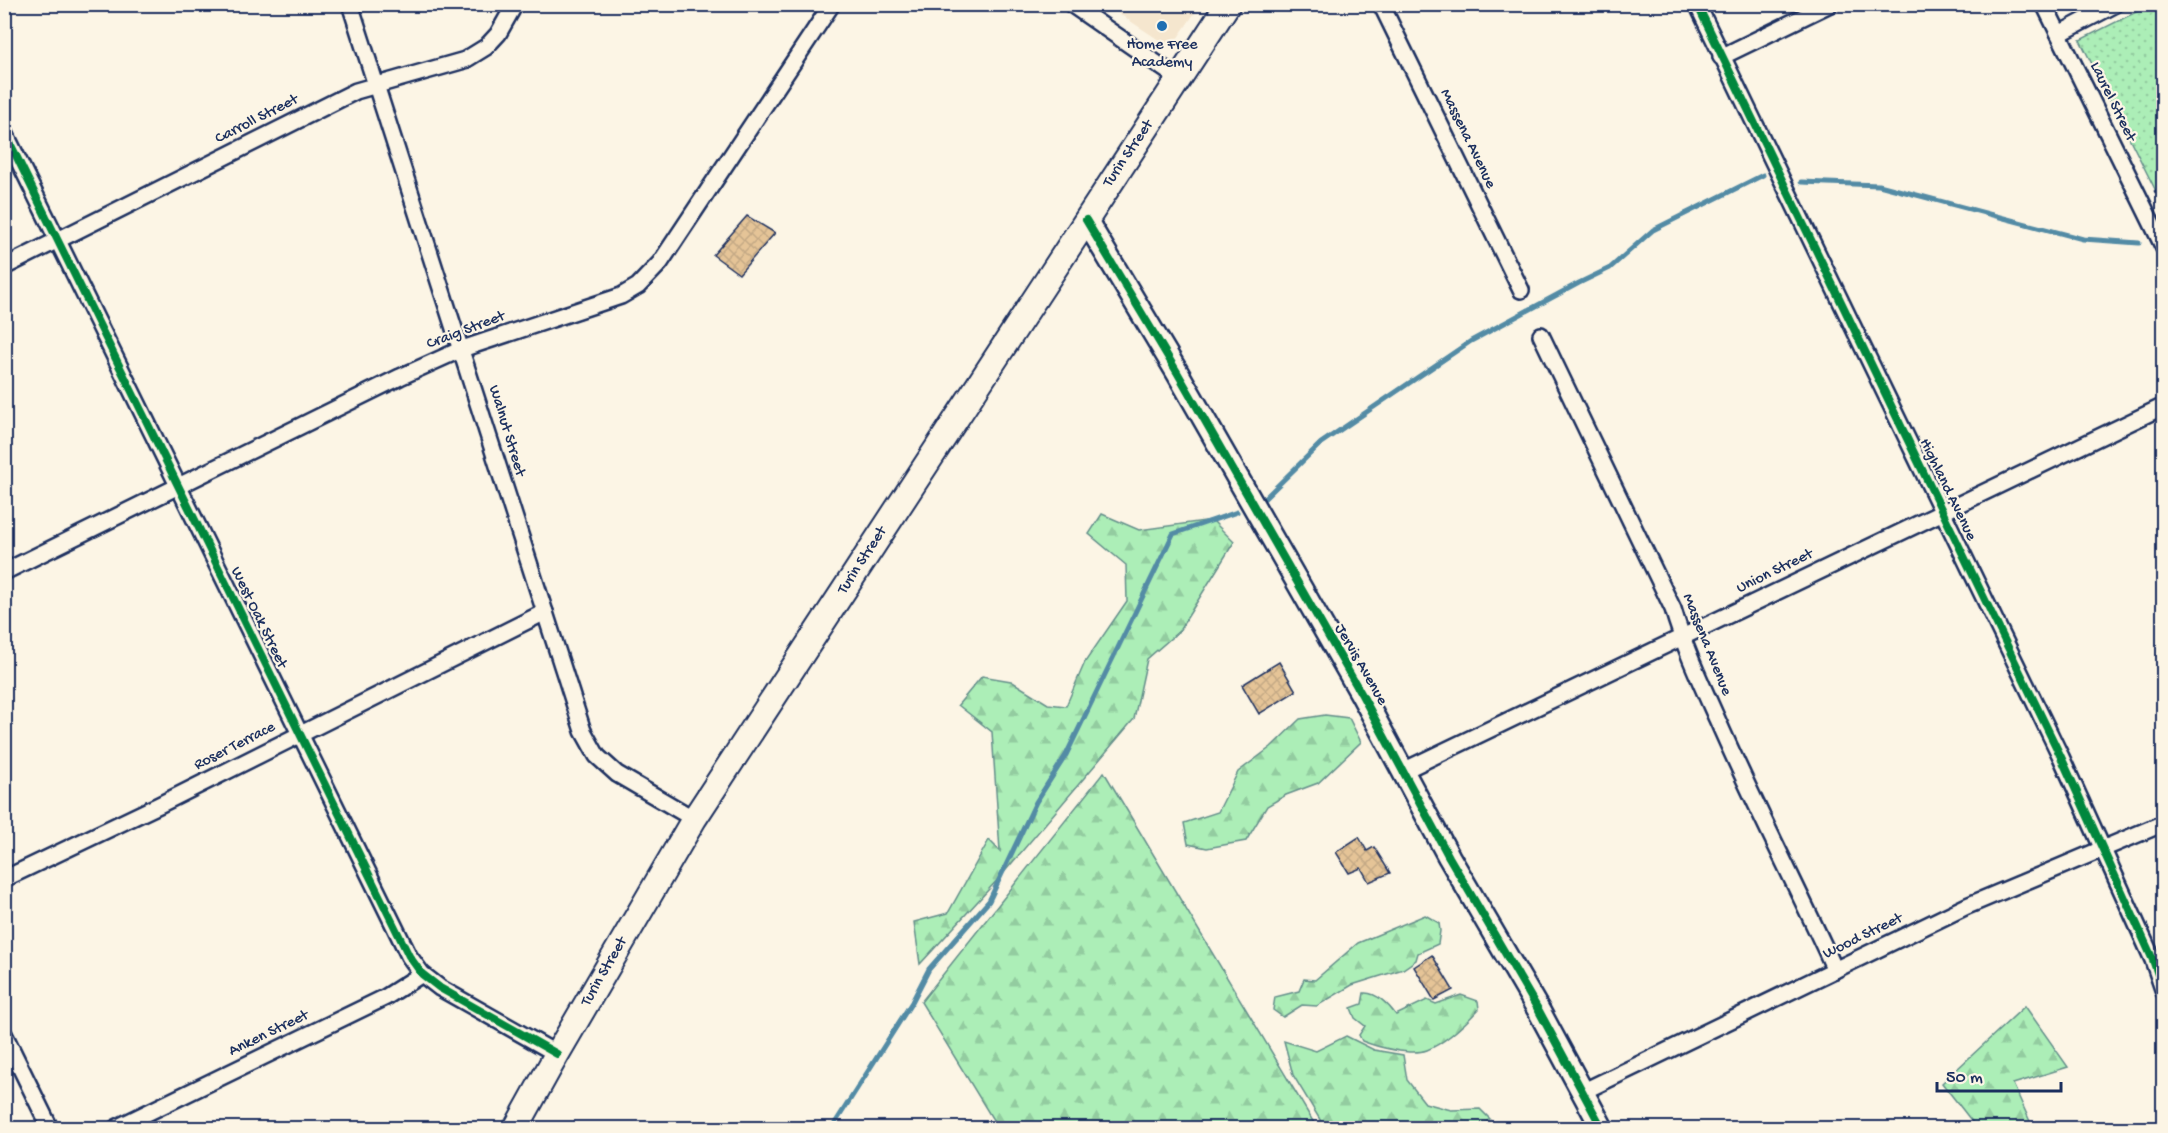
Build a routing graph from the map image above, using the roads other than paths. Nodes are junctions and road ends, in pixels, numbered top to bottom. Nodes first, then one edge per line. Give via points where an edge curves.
1 (350, 4) edge
2 (515, 4) edge
3 (832, 4) edge
4 (1071, 4) edge
5 (1381, 4) edge
6 (1697, 4) edge
7 (1830, 4) edge
8 (2044, 4) edge
9 (2116, 4) edge
10 (1229, 6) edge
11 (2059, 34) junction
12 (1721, 57) junction
13 (1179, 79) junction
14 (375, 85) junction
15 (4, 131) edge
16 (1086, 220) junction
17 (58, 241) junction
18 (2163, 248) edge
19 (4, 267) edge
20 (1521, 290) dead end
21 (1541, 335) dead end
22 (462, 349) junction
23 (2163, 406) edge
24 (178, 486) junction
25 (1942, 511) junction
26 (4, 572) edge
27 (545, 612) junction
28 (1681, 638) junction
29 (300, 734) junction
30 (1402, 771) junction
31 (694, 819) junction
32 (2163, 823) edge
33 (2102, 849) junction
34 (4, 879) edge
35 (1835, 970) junction
36 (422, 974) junction
37 (2163, 992) edge
38 (4, 1035) edge
39 (557, 1054) junction
40 (1582, 1092) junction
41 (123, 1125) edge
42 (50, 1128) edge
43 (516, 1128) edge
44 (1602, 1128) edge

1 - 14 street, Walnut Street
2 - 14 street, Carroll Street via 498,34 465,60
3 - 22 street, Craig Street via 660,263 638,286 621,296
4 - 13 street
5 - 20 street, Massena Avenue
6 - 12 street, Highland Avenue
7 - 12 street
8 - 11 street, Laurel Street
9 - 11 street
10 - 13 main road, Turin Street
11 - 18 street, Laurel Street
12 - 25 street, Highland Avenue
13 - 16 main road, Turin Street
14 - 17 street, Carroll Street via 356,91
14 - 22 street, Walnut Street
15 - 17 street, West Oak Street
16 - 30 street, Jervis Avenue via 1183,382
16 - 31 main road, Turin Street
17 - 19 street, Carroll Street
17 - 24 street, West Oak Street
21 - 28 street, Massena Avenue via 1673,609
22 - 24 street, Craig Street
22 - 27 street, Walnut Street
23 - 25 street, Union Street
24 - 26 street, Craig Street
24 - 29 street, West Oak Street
25 - 28 street, Union Street
25 - 33 street, Highland Avenue
27 - 29 street, Roser Terrace
27 - 31 street, Walnut Street via 583,731 597,756 617,774
28 - 30 street, Union Street
28 - 35 street, Massena Avenue via 1737,766
29 - 34 street, Roser Terrace
29 - 36 street, West Oak Street via 409,956
30 - 40 street, Jervis Avenue
31 - 39 main road, Turin Street
32 - 33 street, Wood Street
33 - 35 street, Wood Street via 1967,906
33 - 37 street, Highland Avenue via 2153,960
35 - 40 street, Wood Street
36 - 39 street, West Oak Street
36 - 41 street, Anken Street via 386,998
38 - 42 street
39 - 43 main road, Turin Street
40 - 44 street, Jervis Avenue

